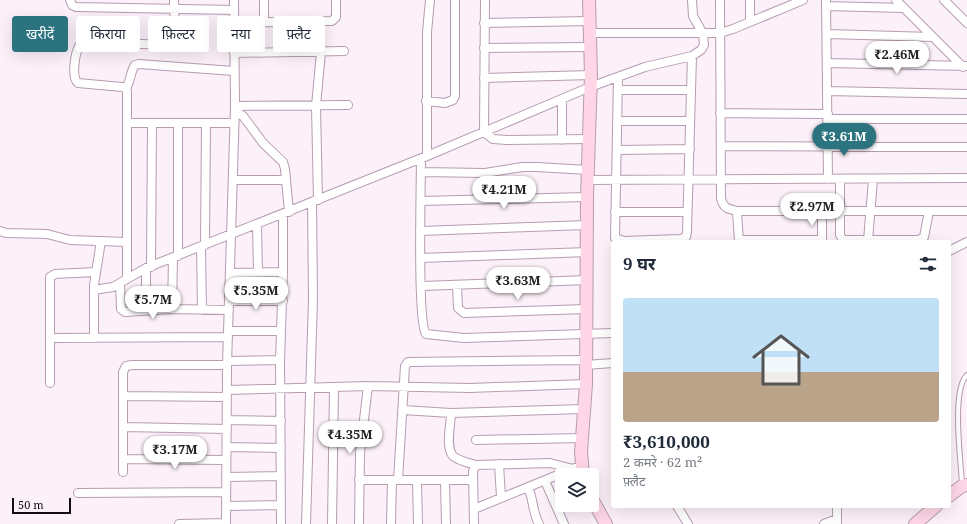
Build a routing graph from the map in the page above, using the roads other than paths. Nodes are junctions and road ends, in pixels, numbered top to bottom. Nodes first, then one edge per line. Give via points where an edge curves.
1 (70, 0) edge
2 (234, 0) edge
3 (264, 0) edge
4 (336, 0) edge
5 (430, 0) edge
6 (434, 0) edge
7 (455, 0) edge
8 (485, 0) edge
9 (589, 0) edge
10 (692, 0) edge
11 (720, 0) edge
12 (750, 0) edge
13 (778, 0) edge
14 (803, 0) edge
15 (896, 0) edge
16 (944, 0) edge
17 (826, 3) edge
18 (98, 4) edge
19 (133, 4) edge
20 (174, 4) edge
21 (904, 8) junction
22 (234, 10) junction
23 (778, 10) junction
24 (234, 16) edge
25 (264, 16) edge
26 (750, 21) junction
27 (265, 22) edge
28 (484, 23) junction
29 (967, 23) edge
30 (590, 27) junction
31 (720, 33) junction
32 (703, 34) junction
33 (828, 34) junction
34 (932, 37) junction
35 (590, 47) junction
36 (484, 48) junction
37 (344, 51) dead end
38 (234, 52) edge
39 (321, 52) edge
40 (325, 52) edge
41 (692, 56) junction
42 (828, 63) junction
43 (965, 68) edge
44 (234, 71) junction
45 (618, 77) junction
46 (484, 78) junction
47 (590, 81) junction
48 (126, 88) junction
49 (618, 90) junction
50 (691, 90) junction
51 (828, 91) junction
52 (967, 94) edge
53 (562, 99) junction
54 (426, 102) junction
55 (348, 105) dead end
56 (316, 106) junction
57 (235, 108) junction
58 (720, 113) junction
59 (828, 116) junction
60 (967, 119) edge
61 (617, 120) junction
62 (690, 121) junction
63 (127, 122) junction
64 (152, 123) junction
65 (178, 123) junction
66 (206, 123) junction
67 (234, 123) junction
68 (484, 132) junction
69 (590, 139) junction
70 (562, 140) junction
71 (721, 146) junction
72 (828, 147) junction
73 (967, 147) edge
74 (690, 149) junction
75 (617, 150) junction
76 (424, 158) junction
77 (421, 172) junction
78 (588, 175) junction
79 (967, 178) edge
80 (721, 179) junction
81 (828, 179) junction
82 (840, 179) junction
83 (874, 179) junction
84 (234, 180) junction
85 (286, 180) junction
86 (616, 180) junction
87 (688, 180) junction
88 (587, 197) junction
89 (315, 201) junction
90 (421, 201) junction
91 (737, 211) junction
92 (822, 211) junction
93 (840, 211) junction
94 (870, 211) junction
95 (929, 211) junction
96 (967, 211) edge
97 (615, 212) junction
98 (687, 212) junction
99 (286, 214) junction
100 (257, 225) junction
101 (587, 225) junction
102 (0, 231) edge
103 (420, 231) junction
104 (231, 235) junction
105 (621, 240) edge
106 (652, 240) edge
107 (739, 240) edge
108 (822, 240) edge
109 (843, 240) edge
110 (868, 240) edge
111 (895, 240) edge
112 (101, 241) junction
113 (126, 242) junction
114 (967, 242) edge
115 (203, 246) junction
116 (951, 250) edge
117 (588, 252) junction
118 (175, 257) junction
119 (420, 258) junction
120 (149, 268) junction
121 (96, 272) junction
122 (258, 272) junction
123 (283, 272) junction
124 (230, 273) junction
125 (127, 278) junction
126 (588, 280) junction
127 (120, 283) junction
128 (457, 285) junction
129 (422, 286) junction
130 (94, 290) junction
131 (229, 301) junction
132 (283, 301) junction
133 (587, 309) junction
134 (146, 310) junction
135 (172, 310) junction
136 (202, 310) junction
137 (229, 310) junction
138 (281, 331) junction
139 (611, 333) edge
140 (229, 334) junction
141 (586, 335) junction
142 (51, 338) junction
143 (94, 338) junction
144 (280, 360) junction
145 (227, 363) junction
146 (585, 363) junction
147 (611, 363) edge
148 (967, 375) edge
149 (50, 383) dead end
150 (586, 384) junction
151 (368, 386) junction
152 (404, 387) junction
153 (334, 388) junction
154 (310, 389) junction
155 (280, 390) junction
156 (227, 393) junction
157 (124, 396) junction
158 (584, 409) junction
159 (403, 410) junction
160 (451, 413) junction
161 (281, 421) junction
162 (227, 425) junction
163 (124, 427) junction
164 (582, 438) junction
165 (476, 440) dead end
166 (227, 447) junction
167 (281, 448) junction
168 (123, 459) junction
169 (226, 460) junction
170 (499, 464) junction
171 (476, 465) junction
172 (571, 468) edge
173 (579, 468) edge
174 (123, 472) dead end
175 (280, 476) junction
176 (226, 477) junction
177 (555, 478) edge
178 (359, 480) junction
179 (395, 480) junction
180 (417, 480) junction
181 (473, 480) junction
182 (445, 481) junction
183 (544, 481) junction
184 (965, 486) edge
185 (528, 487) junction
186 (78, 492) dead end
187 (226, 492) junction
188 (951, 495) edge
189 (501, 497) junction
190 (281, 505) junction
191 (226, 506) junction
192 (678, 508) edge
193 (837, 508) edge
194 (934, 508) edge
195 (474, 509) junction
196 (599, 512) edge
197 (837, 522) edge
198 (921, 522) edge
199 (179, 524) edge
200 (226, 524) edge
201 (281, 524) edge
202 (306, 524) edge
203 (332, 524) edge
204 (359, 524) edge
205 (391, 524) edge
206 (418, 524) edge
207 (446, 524) edge
208 (474, 524) edge
209 (539, 524) edge
210 (564, 524) edge
211 (606, 524) edge
212 (688, 524) edge
213 (824, 524) edge

1 - 18 street via 72,6 76,7
2 - 22 street
3 - 25 street
4 - 27 street via 336,17 332,21
5 - 6 street
5 - 54 street
7 - 54 street via 455,96 453,100 445,103
8 - 28 street
9 - 30 street
10 - 32 street via 693,16
11 - 31 street
12 - 26 street
13 - 23 street
14 - 23 street
15 - 21 street
16 - 29 street
17 - 21 street
17 - 33 street
18 - 19 street
19 - 20 street
20 - 22 street
20 - 48 street via 175,37 169,45 89,42 79,46 76,56 76,81 83,85
21 - 34 street
22 - 24 street
23 - 26 street
26 - 31 street
28 - 30 street
28 - 36 street
30 - 32 street
30 - 35 street
31 - 32 street
31 - 58 street
32 - 41 street via 704,45
33 - 34 street
33 - 42 street
34 - 43 street
35 - 36 street
35 - 47 street
36 - 46 street
37 - 40 street
38 - 44 street
39 - 56 street
41 - 45 street via 664,61
41 - 50 street
42 - 43 street
42 - 51 street
44 - 48 street via 139,64 133,68
44 - 57 street
45 - 47 street
45 - 49 street
46 - 47 street
46 - 68 street
47 - 53 street
47 - 69 street
48 - 63 street
49 - 50 street
49 - 61 street
50 - 62 street
51 - 52 street
51 - 59 street
53 - 68 street
53 - 70 street
54 - 76 street
55 - 56 street
56 - 57 street
56 - 89 street
57 - 67 street
57 - 85 street via 244,116 263,143 283,162
58 - 59 street
58 - 71 street
59 - 60 street
59 - 72 street
61 - 62 street
61 - 75 street
62 - 74 street
63 - 64 street
63 - 113 street
64 - 65 street
64 - 120 street
65 - 66 street
65 - 118 street
66 - 67 street
66 - 115 street
67 - 84 street
68 - 70 street via 493,139
68 - 76 street
69 - 70 street
69 - 78 street
71 - 72 street
71 - 80 street
72 - 73 street
72 - 81 street
74 - 75 street
74 - 87 street
75 - 86 street
76 - 77 street
76 - 89 street
77 - 78 street via 485,173 537,167
77 - 90 street
78 - 86 street
78 - 88 street
79 - 83 street
80 - 81 street
80 - 87 street
80 - 91 street via 722,205
81 - 82 street
82 - 83 street
82 - 93 street
83 - 94 street
84 - 85 street
84 - 104 street
85 - 99 street
86 - 87 street
86 - 97 street
87 - 98 street
88 - 90 street
88 - 101 street
89 - 99 street
89 - 154 street
90 - 103 street
91 - 92 street
91 - 107 street
92 - 93 street
92 - 108 street
93 - 94 street
93 - 109 street via 840,235
94 - 95 street
94 - 110 street
95 - 96 street
95 - 111 street via 922,239
97 - 98 street
97 - 105 street via 616,238
98 - 106 street via 686,236 681,239
99 - 100 street
99 - 123 street
100 - 104 street
100 - 122 street
101 - 103 street
101 - 117 street
102 - 112 street via 47,234 70,240
103 - 119 street
104 - 115 street
104 - 124 street
112 - 113 street
112 - 121 street
113 - 125 street
114 - 116 street
115 - 118 street
115 - 136 street
117 - 119 street
117 - 126 street
118 - 120 street
118 - 135 street
119 - 129 street
120 - 125 street
120 - 134 street
121 - 130 street
121 - 142 street via 52,275
122 - 123 street
122 - 124 street
123 - 132 street
124 - 131 street
125 - 127 street
126 - 128 street
126 - 133 street
127 - 130 street via 113,287
127 - 134 street via 122,311
128 - 129 street
128 - 133 street via 458,308 464,313
129 - 141 street via 424,328 426,334 432,336 464,338
130 - 143 street
131 - 132 street
131 - 137 street
132 - 138 street
133 - 141 street
134 - 135 street
135 - 136 street
136 - 137 street
137 - 140 street
138 - 140 street
138 - 144 street
139 - 141 street
140 - 143 street
140 - 145 street
141 - 146 street
142 - 143 street
142 - 149 street
144 - 145 street
144 - 155 street
145 - 156 street
145 - 157 street via 128,365 124,369
146 - 147 street
146 - 150 street
146 - 152 street via 412,361 405,366
148 - 184 lane via 960,386 958,404
150 - 152 street via 478,388
150 - 158 street
151 - 152 street
151 - 153 street
151 - 178 street
152 - 159 street
153 - 154 street
153 - 203 street
154 - 155 street
154 - 202 street
155 - 156 street
155 - 161 street
156 - 157 street
156 - 162 street
157 - 163 street
158 - 160 street
158 - 164 street
159 - 160 street
159 - 179 street
160 - 171 street via 450,451 459,459
161 - 162 street
161 - 167 street
162 - 163 street
162 - 166 street
163 - 168 street
164 - 165 street
164 - 173 street
166 - 167 street
166 - 169 street
167 - 175 street
168 - 169 street
168 - 174 street
169 - 176 street
170 - 171 street
170 - 172 street via 550,463
170 - 189 street
171 - 181 street
175 - 176 street
175 - 190 street
176 - 187 street
177 - 183 street
178 - 179 street
178 - 204 street
179 - 180 street
179 - 205 street
180 - 182 street
180 - 206 street
181 - 182 street
181 - 195 street
182 - 207 street
183 - 185 street
183 - 210 street
184 - 188 street
185 - 189 street
185 - 209 street via 533,499 532,511
186 - 187 street
187 - 191 street
189 - 195 street
190 - 191 street
190 - 201 street
191 - 200 street
192 - 212 street
193 - 197 street
194 - 198 street
195 - 208 street
196 - 211 street
197 - 213 street
199 - 200 street

